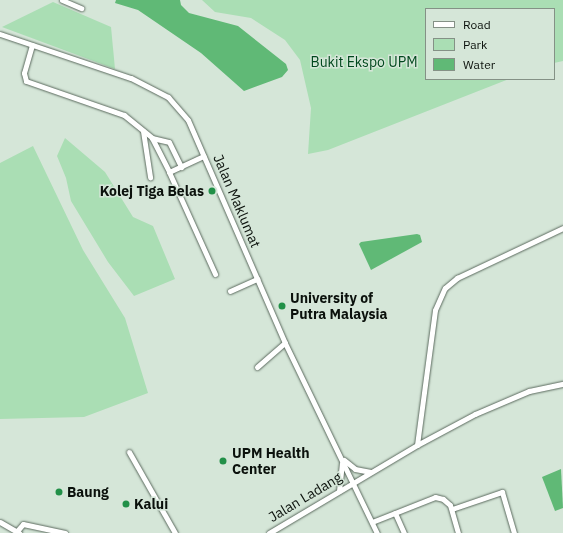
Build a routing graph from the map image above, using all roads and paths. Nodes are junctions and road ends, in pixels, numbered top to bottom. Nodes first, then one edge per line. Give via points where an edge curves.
1 (62, 0) edge
2 (81, 8) dead end
3 (0, 34) edge
4 (32, 45) junction
5 (142, 130) junction
6 (152, 138) junction
7 (204, 156) junction
8 (181, 167) junction
9 (169, 172) junction
10 (150, 177) dead end
11 (563, 228) edge
12 (215, 274) dead end
13 (257, 279) junction
14 (230, 291) dead end
15 (285, 343) junction
16 (257, 367) dead end
17 (563, 384) edge
18 (417, 445) junction
19 (129, 452) dead end
20 (342, 458) junction
21 (371, 472) junction
22 (353, 482) junction
23 (339, 491) junction
24 (452, 509) junction
25 (395, 513) junction
26 (0, 522) edge
27 (372, 522) junction
28 (18, 532) edge
29 (65, 533) edge
30 (175, 533) edge
31 (269, 533) edge
32 (377, 533) edge
33 (404, 533) edge
34 (458, 533) edge
35 (514, 533) edge

1 - 2 street
3 - 4 street, Jalan Maklumat
4 - 5 street via 24,73 26,81 124,115
4 - 7 street, Jalan Maklumat via 131,78 168,97 188,120
5 - 6 street
5 - 10 street
6 - 8 street via 169,142
6 - 9 street
7 - 8 street
7 - 13 street, Jalan Maklumat
8 - 9 street
9 - 12 street
11 - 18 street via 457,278 445,288 435,310
13 - 14 street
13 - 15 street, Jalan Maklumat
15 - 16 street
15 - 20 street, Jalan Maklumat
17 - 18 street, Jalan Ladang via 537,389 499,403
18 - 21 street, Jalan Ladang
19 - 30 street
20 - 21 street via 355,469
20 - 22 street, Jalan Maklumat
20 - 23 street
21 - 22 street, Jalan Ladang
22 - 23 street, Jalan Ladang
22 - 27 street, Jalan Maklumat
23 - 31 street, Jalan Ladang
24 - 25 street via 443,499 436,497
24 - 34 street
24 - 35 street via 502,492
25 - 27 street
25 - 33 street
26 - 28 street
27 - 32 street, Jalan Maklumat
28 - 29 street via 23,524

